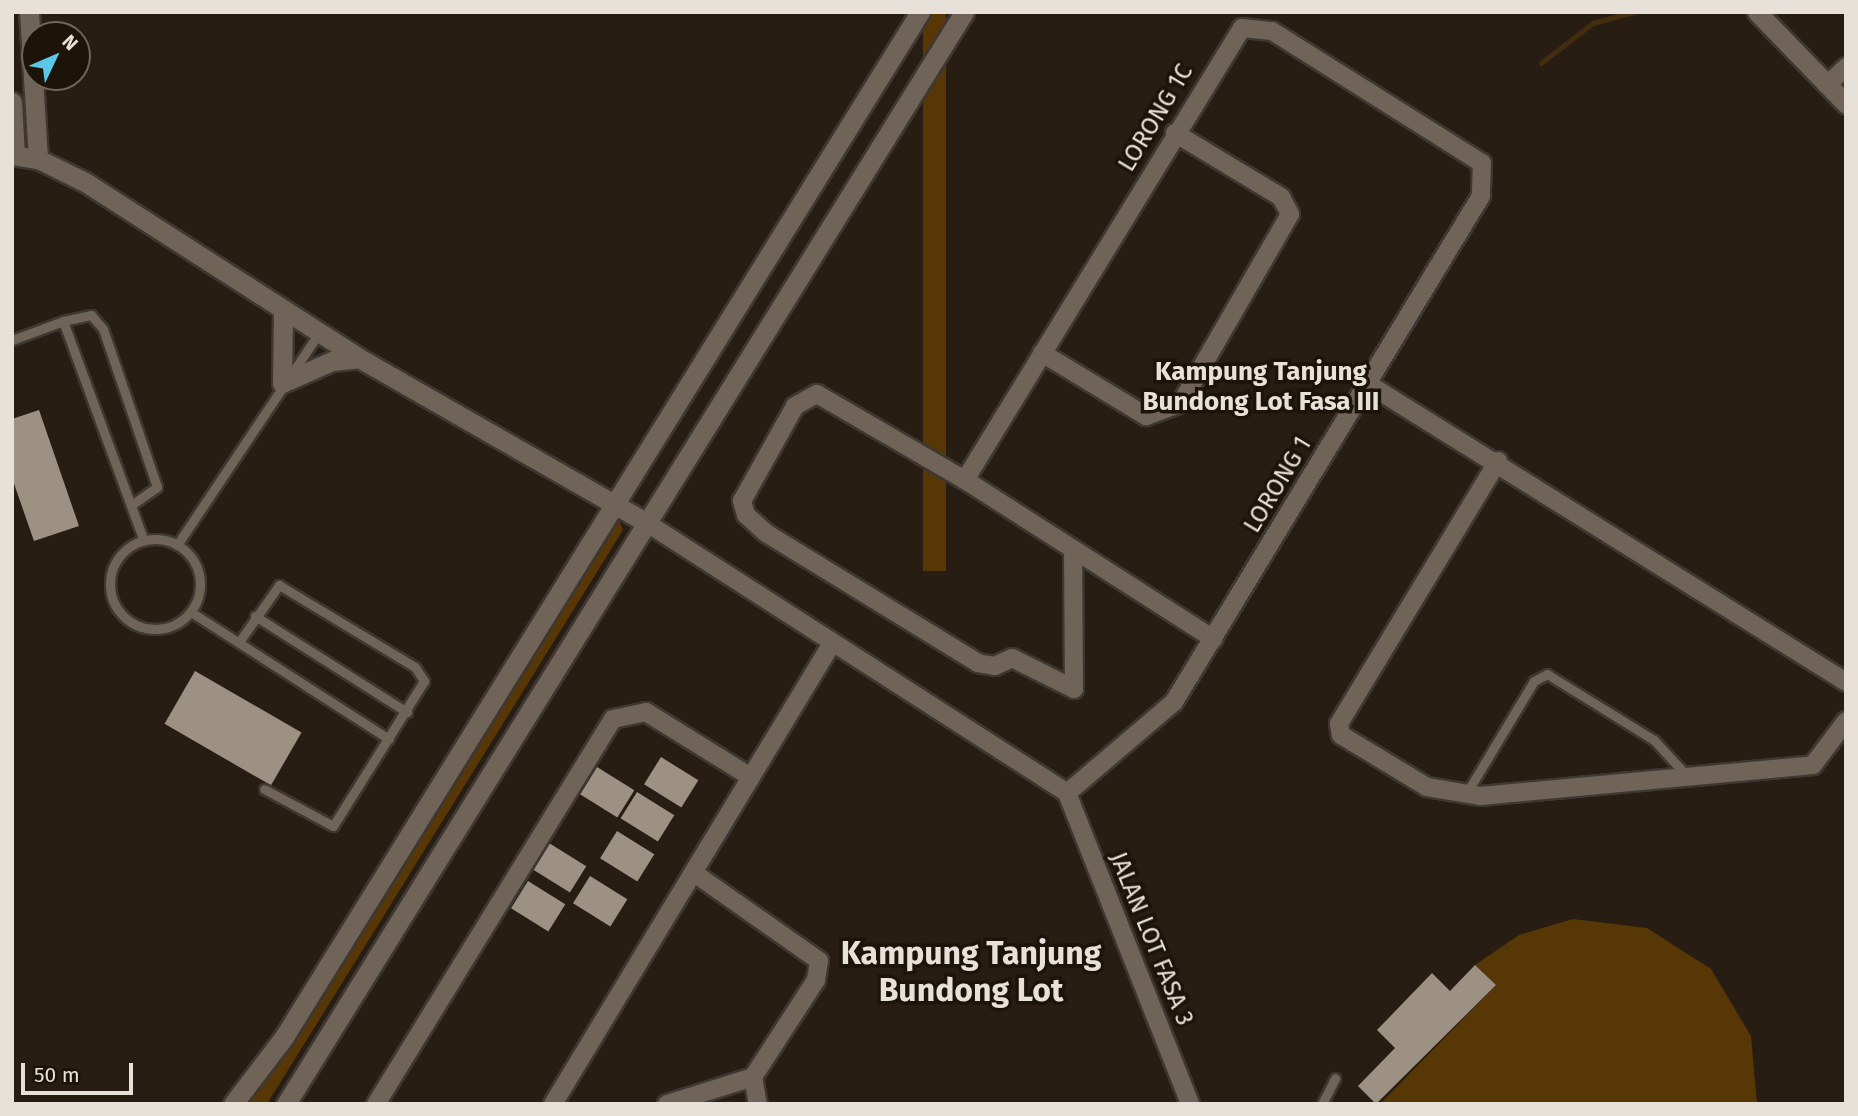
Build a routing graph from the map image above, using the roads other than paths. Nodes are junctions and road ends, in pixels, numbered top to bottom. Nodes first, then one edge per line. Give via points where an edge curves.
1 (30, 12) edge
2 (920, 12) edge
3 (964, 12) edge
4 (1757, 12) edge
5 (1846, 66) edge
6 (1827, 85) junction
7 (12, 102) edge
8 (1846, 104) edge
9 (1175, 133) junction
10 (13, 155) edge
11 (38, 159) junction
12 (1485, 169) joint
13 (283, 311) junction
14 (63, 321) junction
15 (319, 333) junction
16 (12, 340) edge
17 (1042, 353) junction
18 (359, 358) junction
19 (282, 383) junction
20 (1368, 384) junction
21 (1498, 461) junction
22 (965, 480) junction
23 (612, 503) junction
24 (131, 505) junction
25 (647, 523) junction
26 (144, 541) junction
27 (177, 545) junction
28 (1073, 549) junction
29 (191, 612) junction
30 (255, 616) junction
31 (1214, 639) junction
32 (239, 642) junction
33 (831, 645) junction
34 (1846, 682) edge
35 (407, 712) junction
36 (1846, 721) edge
37 (389, 739) junction
38 (751, 777) junction
39 (1690, 779) junction
40 (264, 789) dead end
41 (1067, 793) junction
42 (1465, 796) junction
43 (694, 873) junction
44 (752, 1077) junction
45 (1335, 1078) dead end
46 (233, 1104) edge
47 (286, 1104) edge
48 (376, 1104) edge
49 (552, 1104) edge
50 (667, 1104) edge
51 (758, 1104) edge
52 (1191, 1104) edge
53 (1322, 1104) edge

1 - 11 main road
2 - 23 main road
3 - 25 main road
4 - 6 main road
5 - 6 street
6 - 8 main road
7 - 10 main road
9 - 12 street, LORONG 1C via 1237,33 1254,24 1469,150
9 - 17 street, LORONG 1C
9 - 17 street via 1280,197 1290,214 1188,391 1177,406 1150,417
10 - 11 main road
11 - 13 main road
12 - 20 street, LORONG 1 via 1481,196
13 - 15 main road
13 - 19 main road
14 - 16 lane
14 - 24 lane
14 - 24 lane via 91,315 103,330 157,487
15 - 18 main road
15 - 19 lane
17 - 22 street, LORONG 1C
18 - 19 main road via 332,360
18 - 23 main road
19 - 27 lane
20 - 21 street
20 - 31 street, LORONG 1
21 - 34 street
21 - 42 street via 1337,728 1419,783
22 - 28 street
22 - 28 street via 824,397 809,394 795,406 742,508 766,533 978,663 995,666 1012,658 1074,689
23 - 25 main road
23 - 46 main road via 284,1037
24 - 26 lane
25 - 33 street
25 - 47 main road
26 - 27 lane
26 - 29 lane via 125,551 112,571 116,606 133,623 156,629
27 - 29 lane via 200,578
28 - 31 street
29 - 32 lane
30 - 32 lane
30 - 35 lane
30 - 35 lane via 279,585 415,667 424,681
31 - 41 street, LORONG 1 via 1174,702
32 - 37 lane
33 - 38 street
33 - 41 street
35 - 37 lane
36 - 39 street via 1813,765
37 - 40 lane via 333,826
38 - 43 street
38 - 48 street via 646,712 613,719
39 - 42 street
39 - 42 lane via 1654,740 1547,674 1534,681
41 - 52 street, JALAN LOT FASA 3
43 - 44 street via 819,961 816,980
43 - 49 street
44 - 50 street
44 - 51 street
45 - 53 lane

